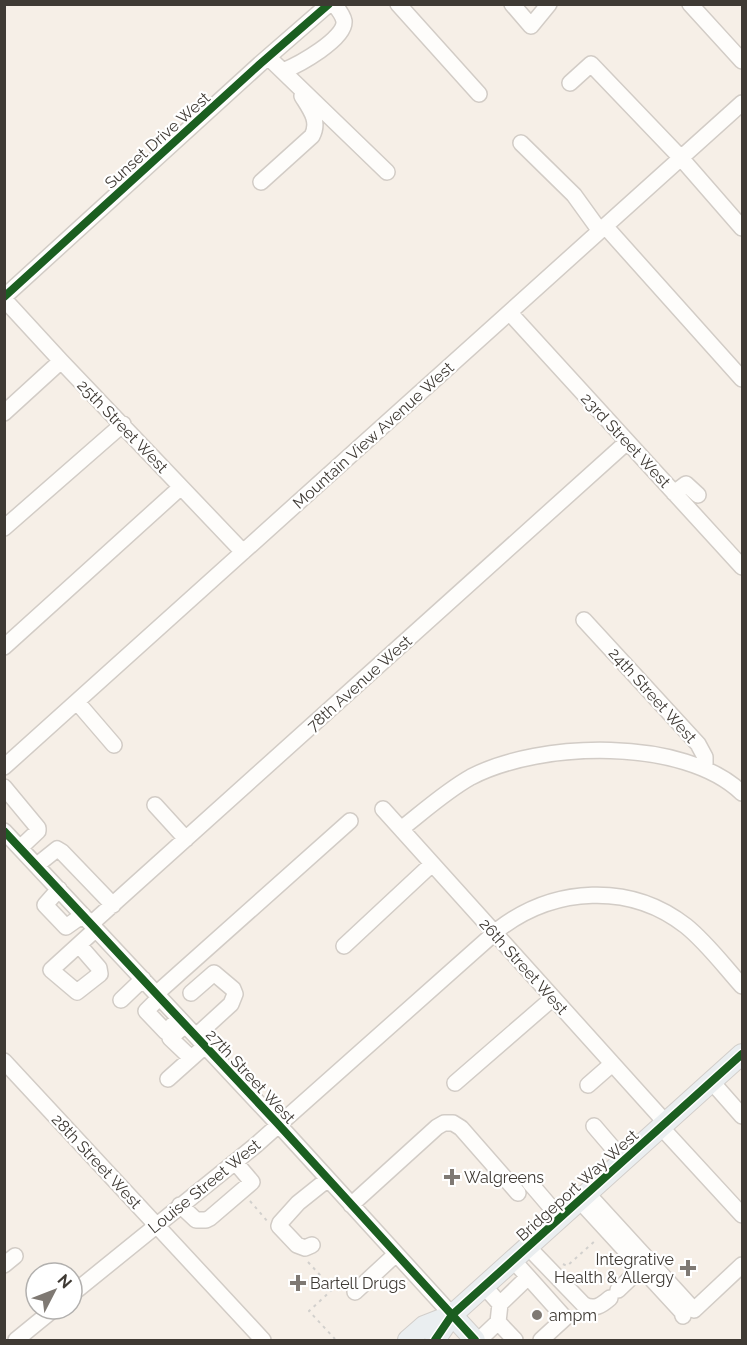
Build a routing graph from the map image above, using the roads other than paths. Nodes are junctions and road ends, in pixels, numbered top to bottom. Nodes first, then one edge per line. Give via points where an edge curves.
1 (328, 4) edge
2 (334, 4) edge
3 (398, 4) edge
4 (512, 4) edge
5 (549, 4) edge
6 (690, 4) edge
7 (268, 57) junction
8 (742, 61) edge
9 (286, 74) junction
10 (570, 83) dead end
11 (479, 94) dead end
12 (742, 103) edge
13 (521, 143) dead end
14 (681, 158) junction
15 (387, 172) dead end
16 (261, 182) dead end
17 (742, 228) edge
18 (603, 229) junction
19 (4, 298) edge
20 (510, 313) junction
21 (61, 362) junction
22 (742, 379) edge
23 (4, 413) edge
24 (123, 424) junction
25 (627, 442) junction
26 (181, 487) junction
27 (674, 493) junction
28 (698, 495) dead end
29 (4, 528) edge
30 (243, 552) junction
31 (742, 567) edge
32 (584, 620) dead end
33 (4, 647) edge
34 (77, 702) junction
35 (114, 745) dead end
36 (4, 767) edge
37 (705, 769) junction
38 (4, 788) edge
39 (742, 793) edge
40 (155, 805) dead end
41 (383, 809) dead end
42 (350, 821) dead end
43 (401, 829) junction
44 (4, 831) edge
45 (186, 839) junction
46 (20, 848) junction
47 (432, 864) junction
48 (37, 865) junction
49 (113, 905) junction
50 (90, 923) junction
51 (494, 932) junction
52 (79, 945) dead end
53 (344, 946) dead end
54 (143, 980) junction
55 (742, 986) edge
56 (191, 993) dead end
57 (158, 996) junction
58 (553, 998) junction
59 (122, 1000) dead end
60 (191, 1031) junction
61 (742, 1054) edge
62 (191, 1058) junction
63 (4, 1061) edge
64 (612, 1064) junction
65 (168, 1080) dead end
66 (712, 1082) junction
67 (455, 1083) dead end
68 (588, 1085) dead end
69 (742, 1116) edge
70 (278, 1124) junction
71 (663, 1125) junction
72 (594, 1126) dead end
73 (236, 1161) junction
74 (624, 1161) junction
75 (328, 1179) junction
76 (583, 1197) junction
77 (180, 1205) junction
78 (351, 1205) junction
79 (742, 1215) edge
80 (560, 1218) junction
81 (156, 1224) junction
82 (312, 1245) dead end
83 (528, 1247) junction
84 (396, 1254) junction
85 (513, 1260) junction
86 (742, 1265) edge
87 (641, 1268) junction
88 (528, 1277) junction
89 (84, 1284) edge
90 (484, 1286) junction
91 (355, 1292) dead end
92 (500, 1304) junction
93 (452, 1315) junction
94 (683, 1316) dead end
95 (40, 1321) edge
96 (498, 1322) junction
97 (16, 1341) edge
98 (263, 1341) edge
99 (408, 1341) edge
100 (435, 1341) edge
101 (477, 1341) edge
102 (515, 1341) edge
103 (541, 1341) edge

1 - 7 street, Sunset Drive West
2 - 9 street via 344,20 339,35
3 - 11 street
4 - 5 street via 531,26
6 - 8 street
7 - 9 street
7 - 19 street, Sunset Drive West
9 - 15 street
9 - 16 street via 311,110 316,126 312,136
10 - 14 street via 591,64
12 - 14 street, Mountain View Avenue West
13 - 18 street
14 - 17 street
14 - 18 street, Mountain View Avenue West
18 - 20 street, Mountain View Avenue West
18 - 22 street
19 - 21 street, 25th Street West
20 - 25 street, 23rd Street West
20 - 30 street, Mountain View Avenue West
21 - 23 street
21 - 24 street, 25th Street West
24 - 26 street, 25th Street West
24 - 29 street
25 - 27 street, 23rd Street West
25 - 45 street, 78th Avenue West
26 - 30 street, 25th Street West
26 - 33 street
27 - 28 street via 686,484
27 - 31 street, 23rd Street West
30 - 34 street, Mountain View Avenue West
32 - 37 street, 24th Street West via 698,744 705,757
34 - 35 street
34 - 36 street, Mountain View Avenue West
37 - 39 street via 726,779
37 - 43 street via 618,751 546,754 472,777
38 - 46 street via 39,828
40 - 45 street
41 - 43 street, 26th Street West
42 - 57 street
43 - 47 street, 26th Street West
44 - 46 street, 27th Street West
45 - 49 street, 78th Avenue West
46 - 48 street, 27th Street West
47 - 51 street, 26th Street West
47 - 53 street
48 - 49 street via 57,849
48 - 50 street, 27th Street West
49 - 50 street, 78th Avenue West
50 - 52 street, 78th Avenue West
50 - 54 street, 27th Street West
51 - 55 street, Louise Street West via 517,917 560,899 587,894 623,897 680,922
51 - 58 street, 26th Street West
51 - 70 street, Louise Street West
54 - 57 street, 27th Street West
54 - 59 street
56 - 60 street via 214,973 235,994 231,1004
57 - 60 street, 27th Street West
58 - 64 street, 26th Street West
58 - 67 street
60 - 62 street
60 - 62 street via 170,1038
60 - 70 street, 27th Street West
61 - 66 main road, Bridgeport Way West
62 - 65 street
63 - 81 street, 28th Street West
64 - 68 street
64 - 71 street, 26th Street West
66 - 69 street
66 - 71 main road, Bridgeport Way West
70 - 73 street, Louise Street West
70 - 75 street, 27th Street West
71 - 74 main road, Bridgeport Way West
71 - 79 street, 26th Street West
72 - 74 street
73 - 77 street, Louise Street West
73 - 77 street via 247,1187 206,1220 196,1220
74 - 76 main road, Bridgeport Way West
75 - 78 street, 27th Street West
75 - 82 street via 279,1220 279,1226 297,1245
76 - 80 main road, Bridgeport Way West
76 - 86 street via 694,1310
76 - 87 street
77 - 81 street, Louise Street West
78 - 80 street via 436,1127 453,1123
78 - 84 street, 27th Street West
80 - 83 main road, Bridgeport Way West
81 - 89 street, Louise Street West
81 - 98 street, 28th Street West
83 - 85 main road, Bridgeport Way West
83 - 87 street via 589,1308 614,1294
84 - 91 street
84 - 93 street, 27th Street West
85 - 88 street
85 - 90 main road, Bridgeport Way West
87 - 94 street
88 - 92 street
88 - 103 street via 565,1318
90 - 92 street
90 - 93 main road, Bridgeport Way West
92 - 96 street
93 - 99 main road, Bridgeport Way West via 424,1326
93 - 100 main road, Bridgeport Way West
93 - 101 main road, 27th Street West
95 - 97 street
96 - 101 street
96 - 102 street

